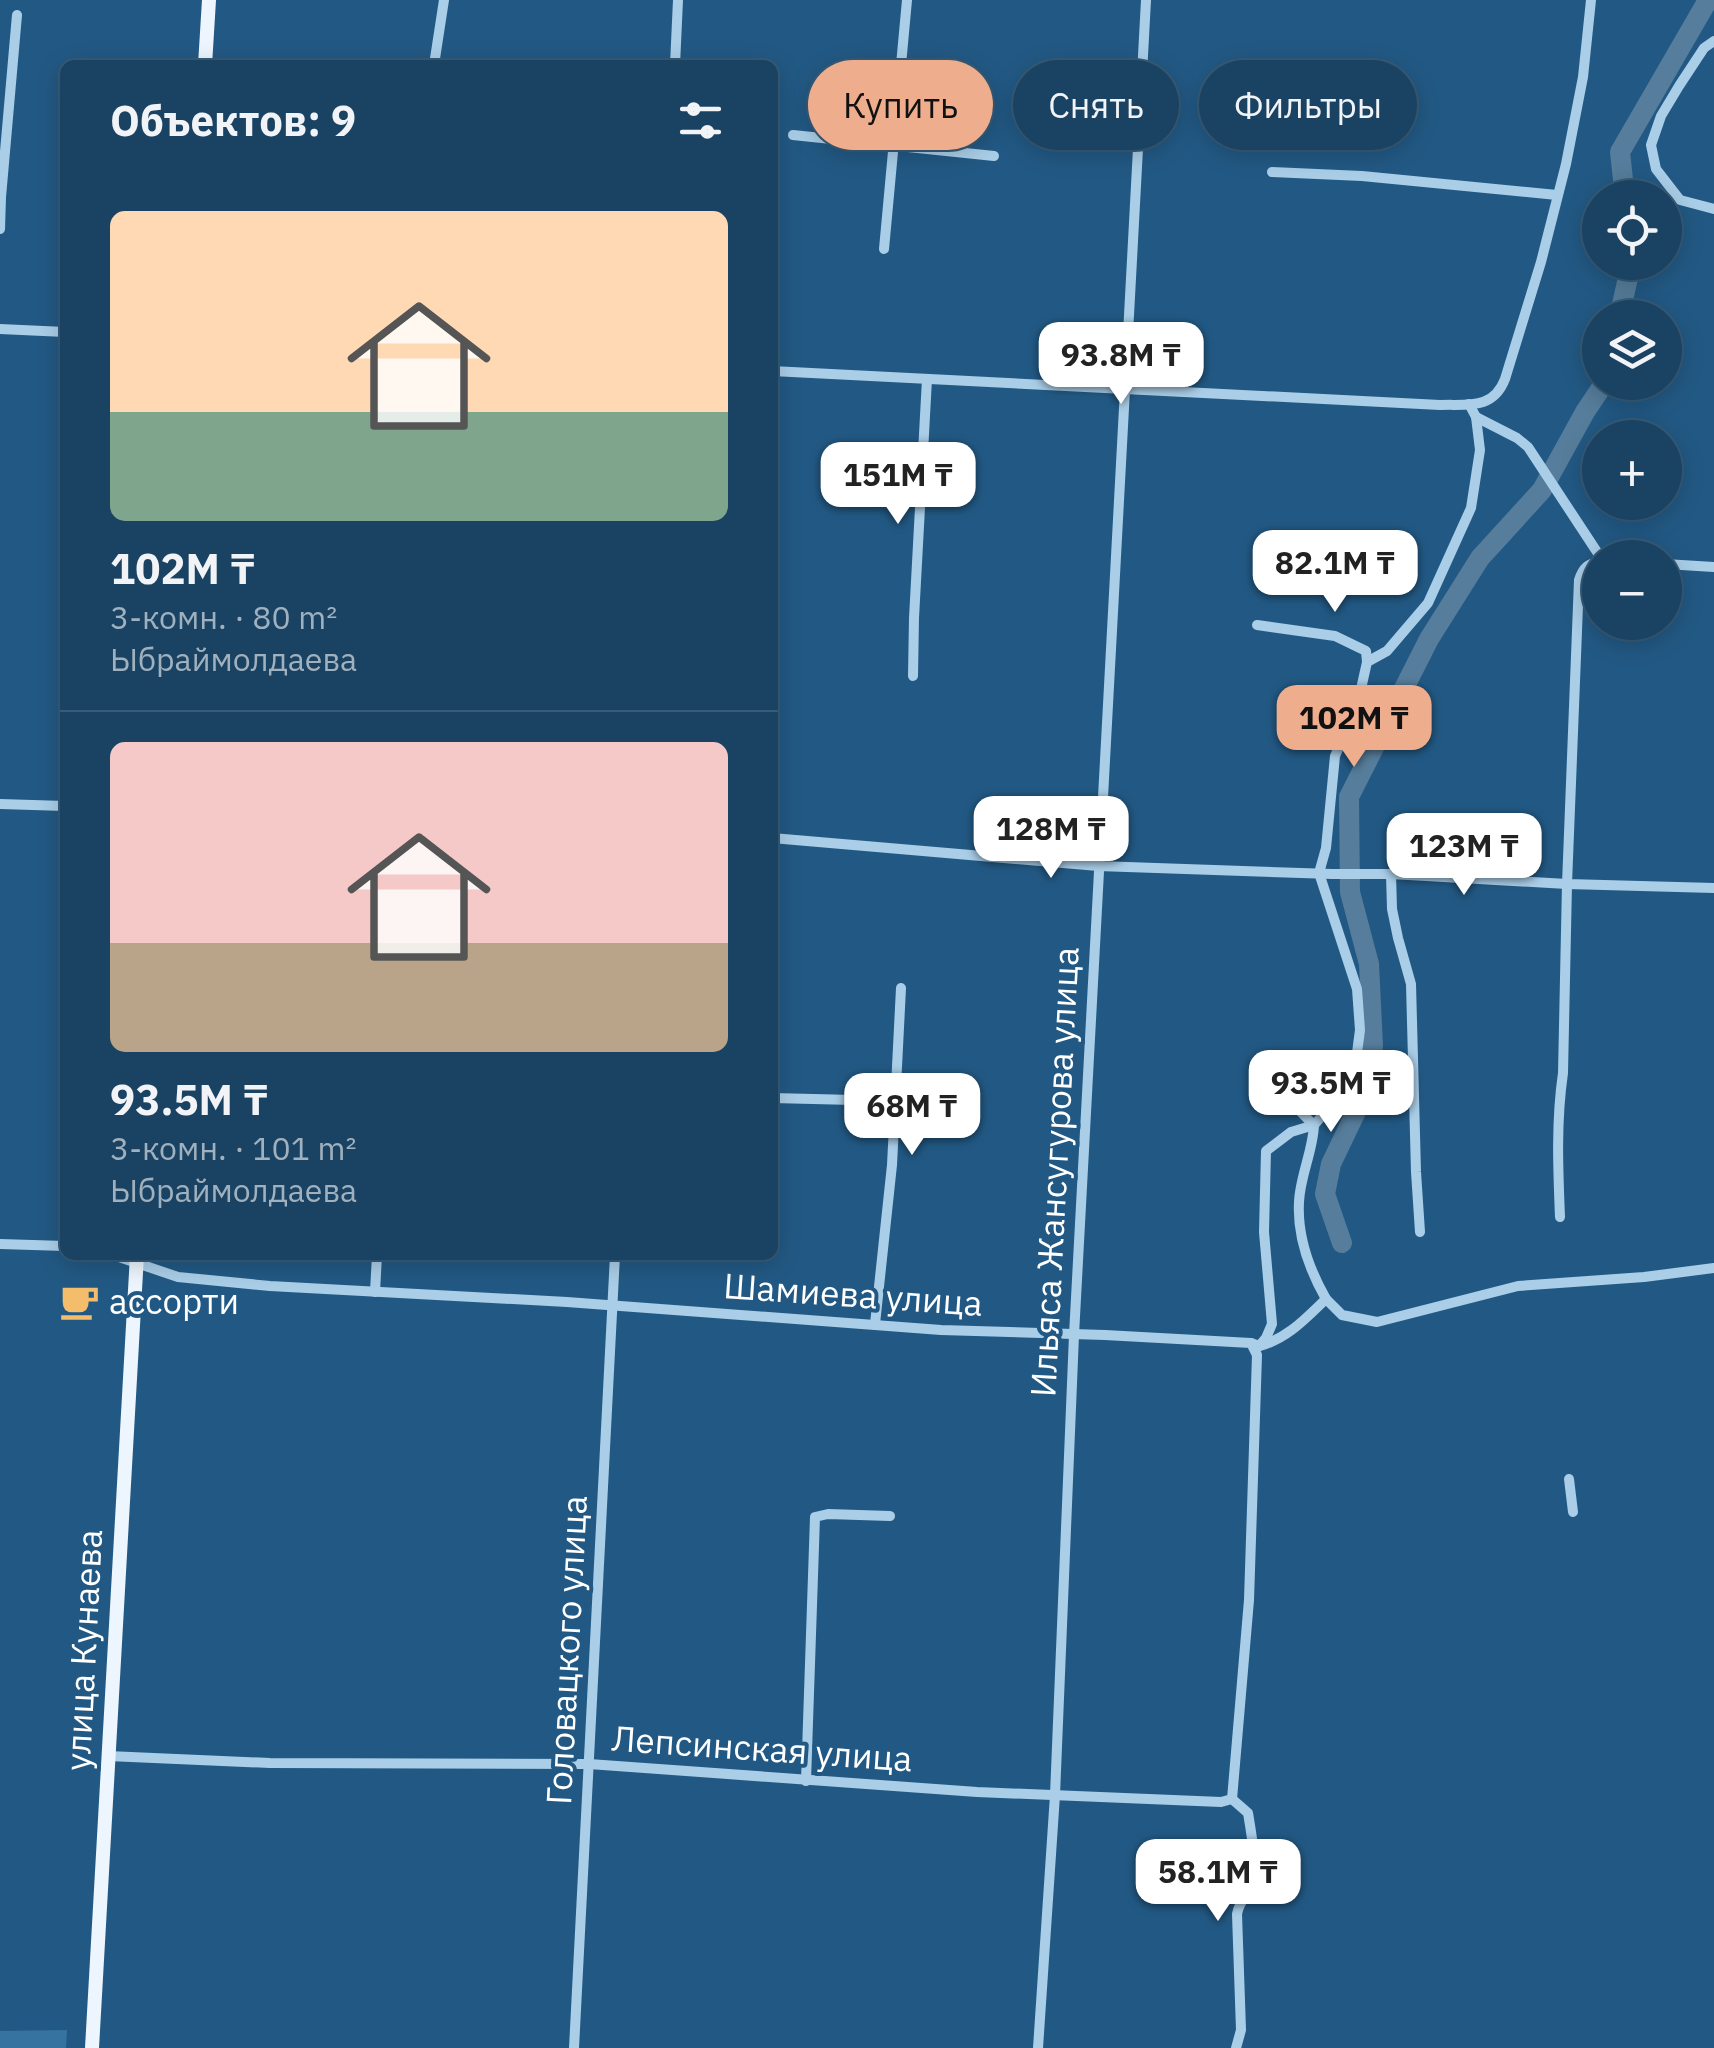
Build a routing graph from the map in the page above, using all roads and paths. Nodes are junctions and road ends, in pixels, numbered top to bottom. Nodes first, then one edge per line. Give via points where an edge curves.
1 (209, 0) edge
2 (444, 0) edge
3 (678, 0) edge
4 (907, 0) edge
5 (1146, 0) edge
6 (1591, 0) edge
7 (18, 15) dead end
8 (1714, 41) edge
9 (205, 60) edge
10 (435, 60) edge
11 (675, 60) edge
12 (902, 60) edge
13 (794, 135) dead end
14 (808, 136) edge
15 (894, 150) edge
16 (939, 150) edge
17 (994, 156) dead end
18 (1272, 172) dead end
19 (1556, 195) junction
20 (1714, 209) edge
21 (0, 230) edge
22 (884, 249) dead end
23 (0, 329) edge
24 (60, 332) edge
25 (778, 371) edge
26 (926, 378) junction
27 (1126, 388) junction
28 (1469, 404) junction
29 (1476, 416) junction
30 (1588, 540) edge
31 (1682, 565) edge
32 (1714, 568) edge
33 (1582, 571) edge
34 (1258, 625) dead end
35 (1367, 662) junction
36 (913, 676) dead end
37 (0, 804) edge
38 (60, 806) edge
39 (778, 839) edge
40 (1098, 866) junction
41 (1319, 873) junction
42 (1391, 874) junction
43 (1567, 884) junction
44 (1714, 888) edge
45 (901, 988) dead end
46 (1269, 1059) dead end
47 (778, 1098) edge
48 (895, 1101) junction
49 (1314, 1125) junction
50 (1560, 1217) dead end
51 (1420, 1232) dead end
52 (0, 1244) edge
53 (60, 1246) edge
54 (136, 1260) edge
55 (138, 1260) edge
56 (377, 1260) edge
57 (615, 1260) edge
58 (1714, 1268) edge
59 (376, 1292) junction
60 (1326, 1299) junction
61 (613, 1305) junction
62 (875, 1324) junction
63 (1074, 1335) junction
64 (1255, 1345) junction
65 (1569, 1479) dead end
66 (1573, 1512) dead end
67 (890, 1516) dead end
68 (108, 1756) junction
69 (588, 1764) junction
70 (806, 1781) junction
71 (1055, 1796) junction
72 (1232, 1799) junction
73 (92, 2048) edge
74 (574, 2048) edge
75 (1038, 2048) edge
76 (1236, 2048) edge

1 - 9 main road
2 - 10 street
3 - 11 street
4 - 12 street
5 - 27 street, Ильяса Жансугурова улица
6 - 19 street via 1583,78
7 - 21 street
8 - 20 street via 1679,86 1651,145 1656,169 1680,200
13 - 14 street
15 - 22 street
16 - 17 street
18 - 19 street
19 - 28 street via 1502,388 1492,399
23 - 24 street
25 - 26 street
26 - 27 street
26 - 36 street
27 - 28 street
27 - 40 street, Ильяса Жансугурова улица
28 - 29 street
29 - 30 street via 1528,447
29 - 35 street via 1480,450 1471,508 1428,603 1387,651
31 - 32 street
33 - 43 street
34 - 35 street via 1335,636 1366,651
35 - 41 street via 1358,707 1335,756
37 - 38 street
39 - 40 street
40 - 41 street
40 - 63 street, Ильяса Жансугурова улица
41 - 42 street
41 - 49 street via 1358,990 1360,1030 1347,1080
42 - 43 street
42 - 51 street via 1392,909 1411,984
43 - 44 street
43 - 50 street
45 - 48 street
46 - 49 street via 1295,1109
47 - 48 street
48 - 62 street
49 - 60 street via 1299,1200 1309,1268
49 - 64 street via 1266,1151 1272,1324
52 - 53 street
54 - 68 main road, улица Кунаева
55 - 59 street, Шамиева улица via 200,1280
56 - 59 street
57 - 61 street, Головацкого улица
58 - 60 street via 1518,1286 1376,1322 1342,1315
59 - 61 street, Шамиева улица
60 - 64 street via 1292,1332
61 - 62 street, Шамиева улица
61 - 69 street, Головацкого улица
62 - 63 street, Шамиева улица
63 - 64 street, Шамиева улица
63 - 71 street, Ильяса Жансугурова улица
64 - 72 street via 1253,1522
65 - 66 street
67 - 70 street via 815,1517
68 - 69 street, Лепсинская улица
68 - 73 main road, улица Кунаева
69 - 70 street, Лепсинская улица
69 - 74 street, Головацкого улица
70 - 71 street, Лепсинская улица
71 - 72 street, Лепсинская улица
71 - 75 street, Ильяса Жансугурова улица
72 - 76 street via 1248,1813 1254,1868 1237,1914

